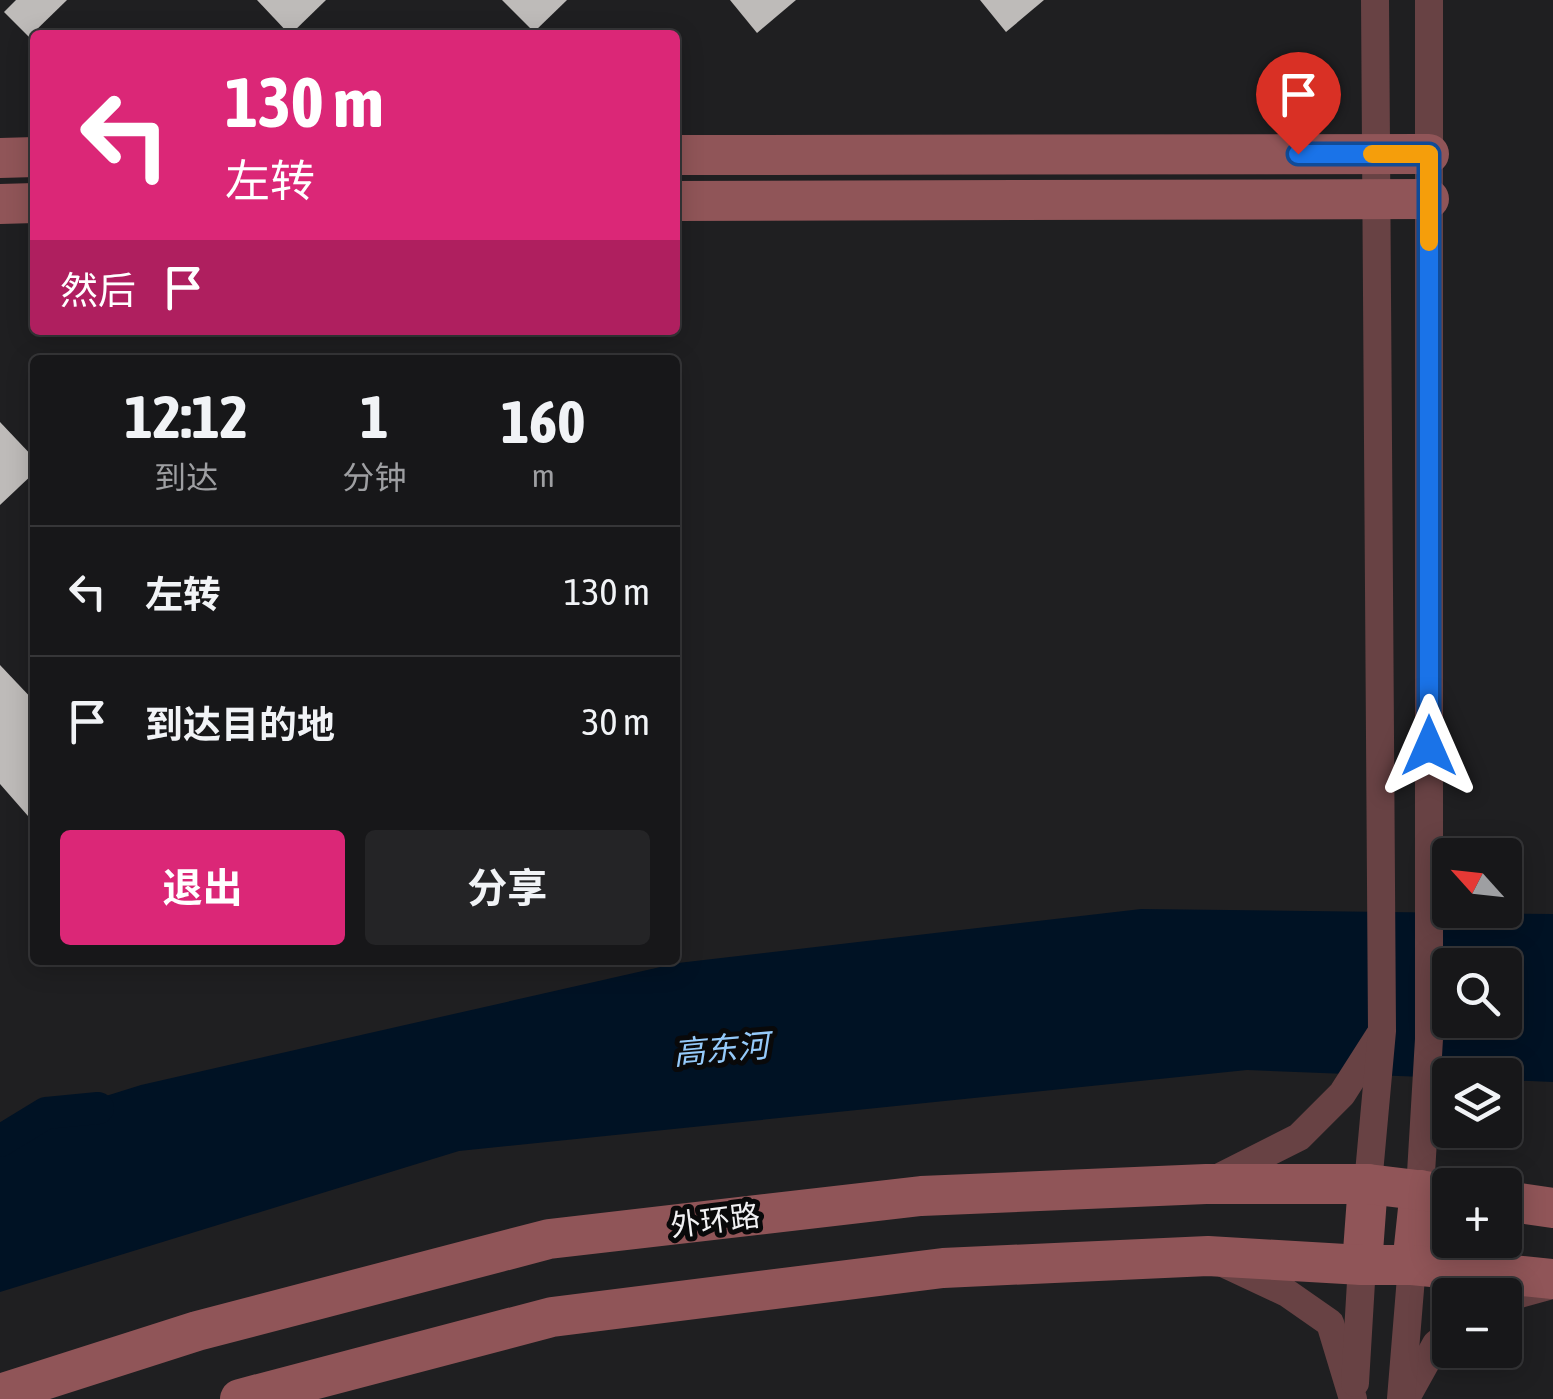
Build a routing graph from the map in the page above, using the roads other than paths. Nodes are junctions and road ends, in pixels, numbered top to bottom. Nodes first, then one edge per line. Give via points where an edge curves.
1 (1375, 0) edge
2 (1428, 0) edge
3 (1376, 154) junction
4 (1429, 154) junction
5 (680, 155) edge
6 (30, 157) edge
7 (0, 158) edge
8 (1376, 200) junction
9 (1429, 200) junction
10 (680, 201) edge
11 (30, 202) edge
12 (0, 204) edge
13 (1382, 1031) junction
14 (1434, 1168) edge
15 (1206, 1184) junction
16 (1368, 1184) junction
17 (1432, 1192) edge
18 (1432, 1202) edge
19 (1522, 1203) edge
20 (1553, 1208) edge
21 (1208, 1256) junction
22 (1362, 1264) junction
23 (1412, 1265) junction
24 (1553, 1282) edge
25 (1522, 1292) edge
26 (1432, 1351) edge
27 (0, 1394) edge
28 (240, 1399) edge
29 (1353, 1399) edge
30 (1403, 1399) edge

1 - 3 street
2 - 4 street
3 - 4 main road
3 - 5 main road
3 - 8 street
4 - 9 street
6 - 7 main road
8 - 9 main road
8 - 10 main road
8 - 13 street
9 - 14 street
11 - 12 main road
13 - 15 street via 1342,1094 1299,1136
13 - 16 street
15 - 16 main road, 外环路
15 - 27 main road, 外环路 via 921,1196 549,1240 196,1331
16 - 17 main road, 外环路
16 - 22 main road
18 - 23 main road
19 - 20 main road
21 - 22 main road
21 - 28 main road via 943,1268 552,1317
21 - 29 street via 1287,1293 1330,1323
22 - 23 main road
22 - 29 street
23 - 24 main road
23 - 30 street
24 - 25 street
26 - 30 street

